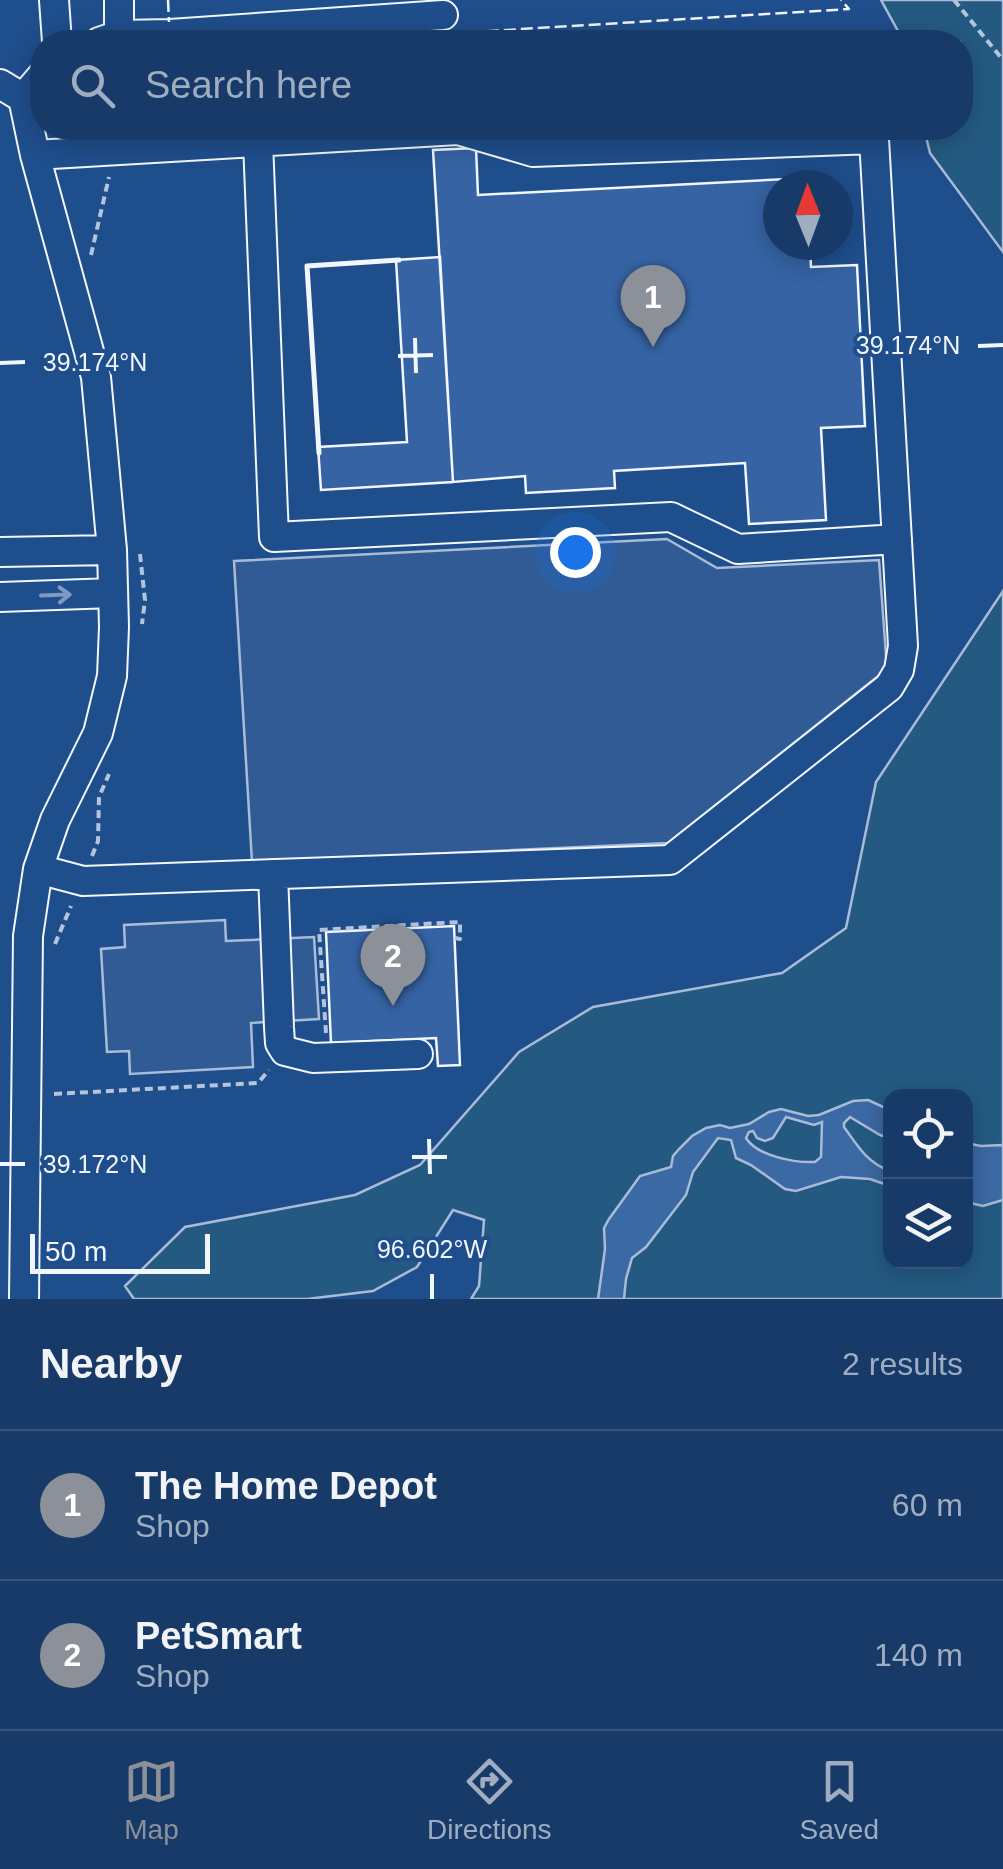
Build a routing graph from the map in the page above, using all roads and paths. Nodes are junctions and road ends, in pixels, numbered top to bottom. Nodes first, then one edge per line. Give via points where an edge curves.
1 (54, 0) edge
2 (119, 0) edge
3 (954, 0) edge
4 (443, 15) dead end
5 (56, 30) edge
6 (111, 30) edge
7 (227, 30) edge
8 (1003, 60) edge
9 (11, 91) edge
10 (291, 140) edge
11 (492, 140) edge
12 (848, 140) edge
13 (874, 140) edge
14 (258, 142) junction
15 (35, 155) junction
16 (897, 539) junction
17 (112, 550) junction
18 (0, 552) edge
19 (113, 593) junction
20 (0, 596) edge
21 (38, 870) junction
22 (273, 874) junction
23 (454, 938) dead end
24 (326, 1045) junction
25 (284, 1051) junction
26 (418, 1054) dead end
27 (50, 1094) dead end
28 (24, 1299) edge

1 - 5 street
2 - 6 street
3 - 8 path
4 - 7 street
9 - 15 street
10 - 14 street
11 - 12 street via 533,152
13 - 16 street
14 - 15 street
14 - 16 street via 274,538 671,517 738,548
15 - 17 street via 96,377
16 - 22 street via 903,646 888,688 670,860
17 - 18 street
17 - 19 street
20 -> 19 street
19 - 21 street via 112,676 98,733
21 - 22 street via 82,881
21 - 28 street via 28,936
22 - 25 street
23 - 24 path via 460,939 460,922 319,930
24 - 25 street via 314,1058
24 - 25 path via 301,1033
24 - 26 street
25 - 27 path via 258,1083

